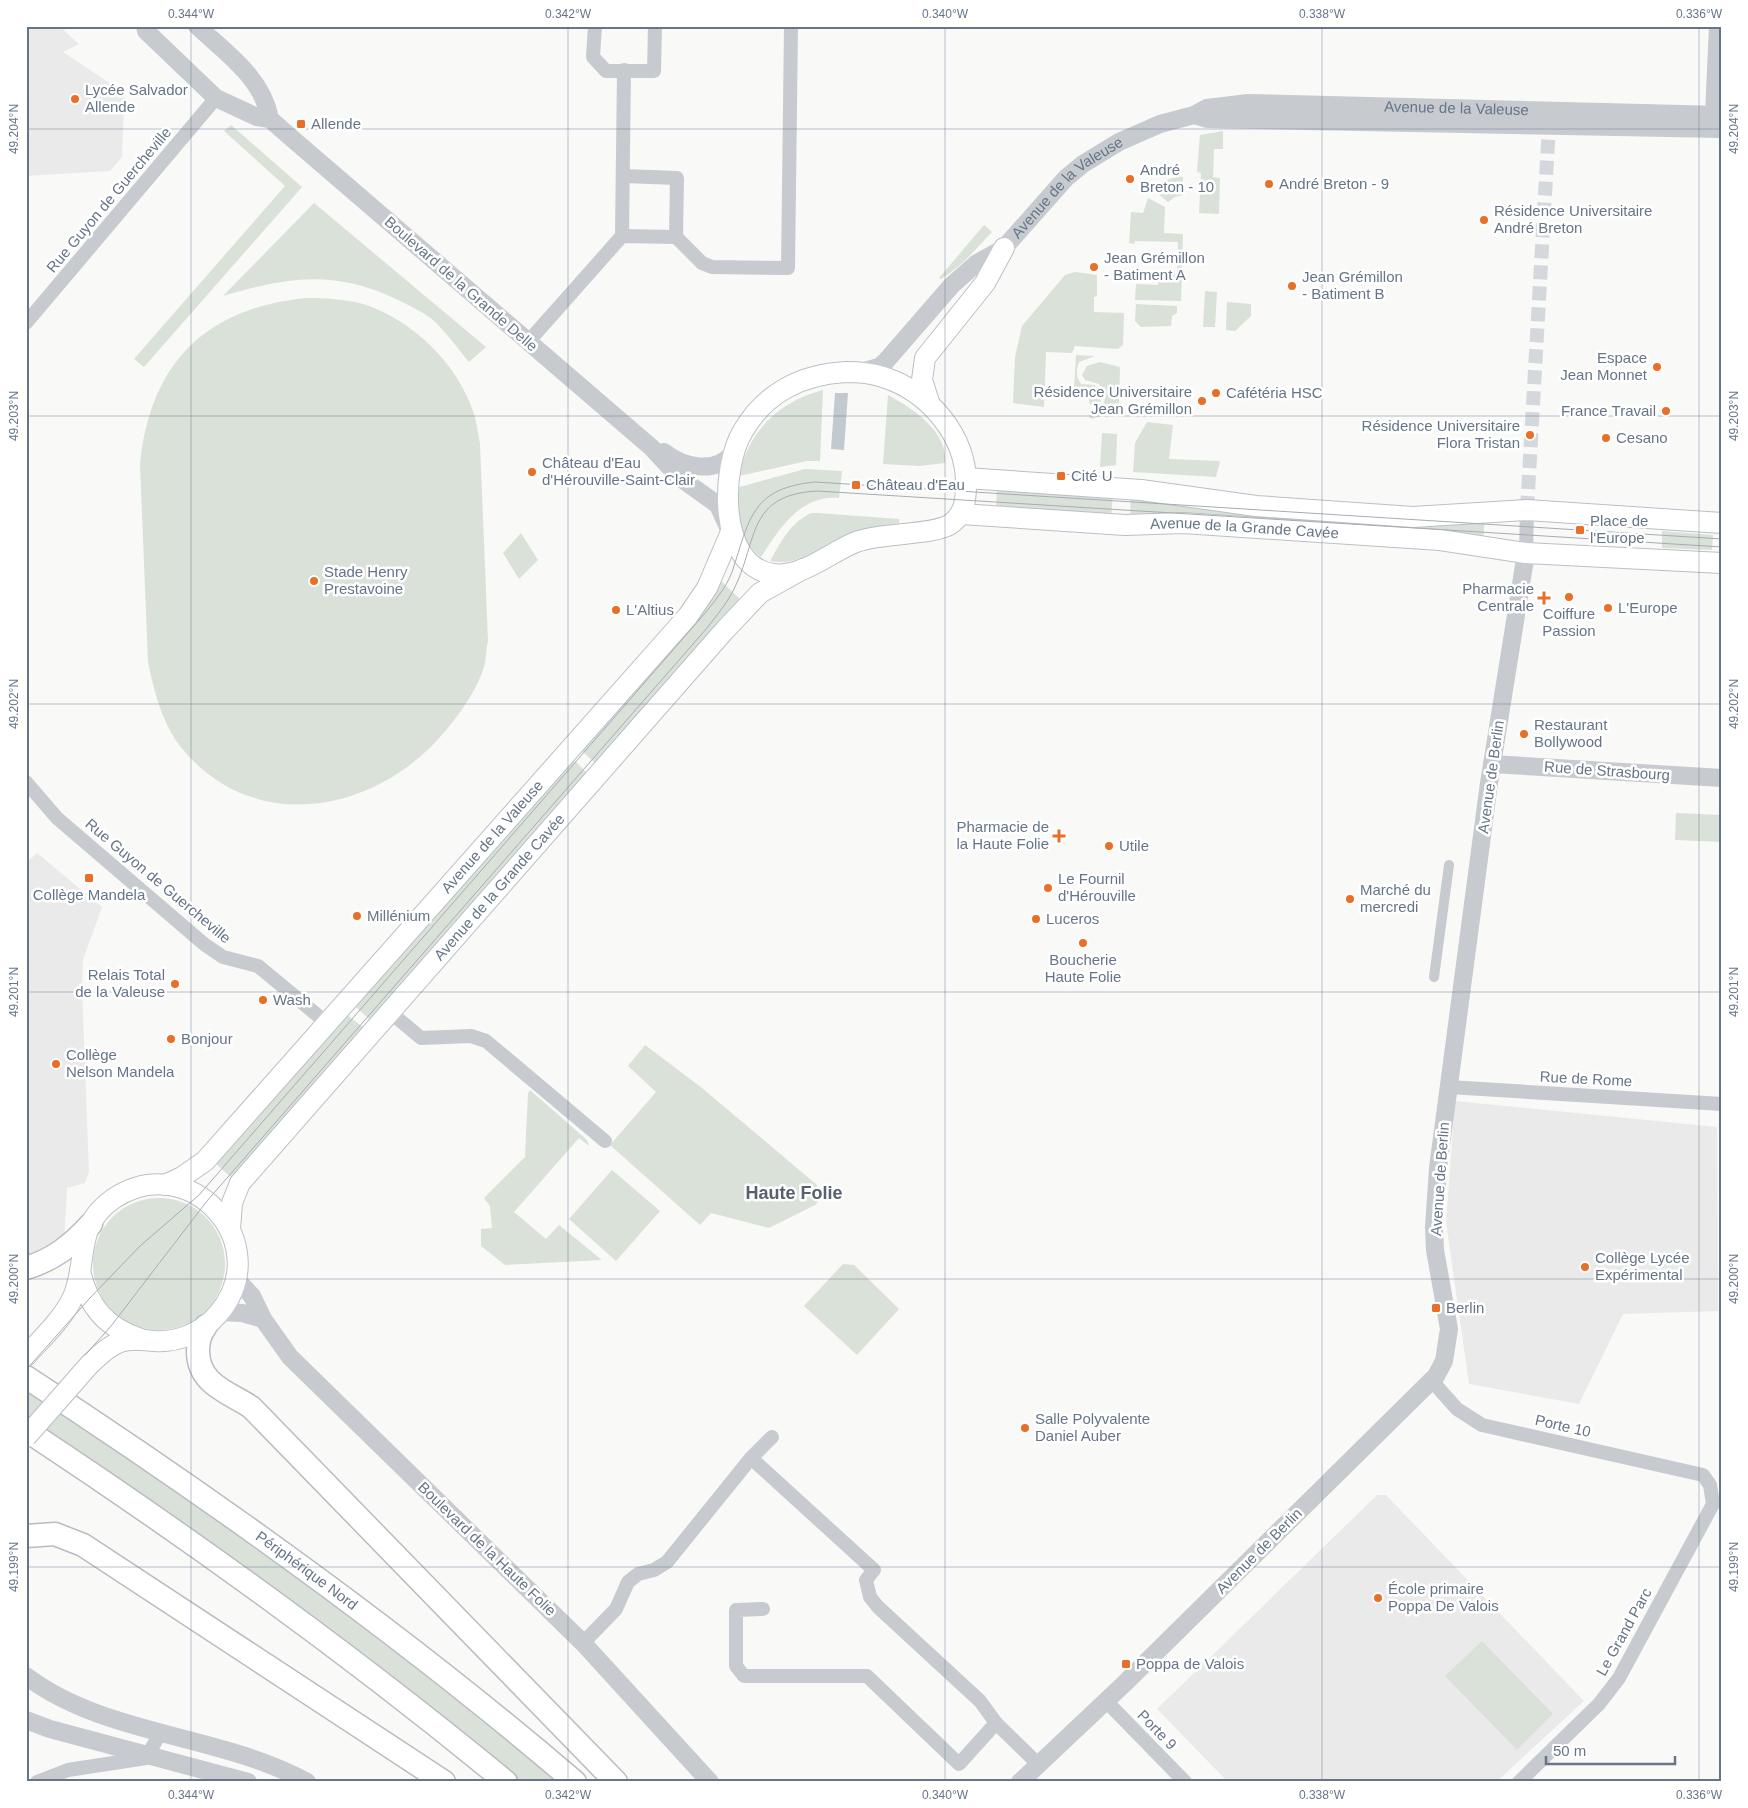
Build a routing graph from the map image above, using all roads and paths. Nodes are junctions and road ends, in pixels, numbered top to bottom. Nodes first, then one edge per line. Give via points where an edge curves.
1 (144, 26) edge
2 (197, 26) edge
3 (595, 26) edge
4 (655, 26) edge
5 (791, 26) edge
6 (1716, 26) edge
7 (624, 70) junction
8 (249, 74) junction
9 (224, 101) junction
10 (1351, 113) junction
11 (1717, 114) edge
12 (270, 119) junction
13 (1701, 129) junction
14 (1722, 129) edge
15 (623, 176) junction
16 (622, 236) junction
17 (676, 237) junction
18 (1004, 248) junction
19 (26, 323) edge
20 (528, 342) junction
21 (861, 372) junction
22 (930, 405) junction
23 (652, 448) junction
24 (733, 453) junction
25 (966, 478) junction
26 (1527, 510) junction
27 (961, 514) junction
28 (1722, 523) edge
29 (731, 532) junction
30 (1526, 553) junction
31 (1722, 563) edge
32 (803, 569) junction
33 (1492, 764) junction
34 (1722, 778) edge
35 (26, 782) edge
36 (1450, 865) dead end
37 (1434, 977) dead end
38 (390, 1012) junction
39 (328, 1024) junction
40 (1449, 1087) junction
41 (1722, 1104) edge
42 (604, 1141) dead end
43 (165, 1184) junction
44 (91, 1224) junction
45 (230, 1229) junction
46 (26, 1268) edge
47 (80, 1270) junction
48 (236, 1279) junction
49 (213, 1319) junction
50 (263, 1319) junction
51 (141, 1339) junction
52 (26, 1356) edge
53 (26, 1377) edge
54 (1432, 1381) junction
55 (26, 1430) edge
56 (26, 1437) edge
57 (772, 1437) dead end
58 (751, 1458) junction
59 (1703, 1474) joint
60 (26, 1536) edge
61 (764, 1609) dead end
62 (583, 1643) junction
63 (26, 1676) edge
64 (1106, 1702) junction
65 (26, 1720) edge
66 (996, 1723) junction
67 (161, 1732) junction
68 (150, 1756) junction
69 (1038, 1764) junction
70 (37, 1782) edge
71 (248, 1782) edge
72 (307, 1782) edge
73 (444, 1782) edge
74 (506, 1782) edge
75 (575, 1782) edge
76 (616, 1782) edge
77 (710, 1782) edge
78 (1020, 1782) edge
79 (1185, 1782) edge
80 (1519, 1782) edge

1 - 9 street, Boulevard de la Grande Delle via 146,32
2 - 8 street
3 - 7 street via 593,57 606,71
4 - 7 street via 654,71
5 - 17 street via 788,268 712,266 702,263
6 - 11 street
7 - 15 street
8 - 9 street via 251,87 242,102
8 - 12 street via 267,104
9 - 12 street, Boulevard de la Grande Delle via 257,117
9 - 19 street, Rue Guyon de Guercheville
10 - 11 street, Avenue de la Valeuse
10 - 13 street, Avenue de la Valeuse
10 - 18 street, Avenue de la Valeuse via 1248,103 1207,108 1139,132 1083,164 1066,178
11 - 13 street
12 - 20 street, Boulevard de la Grande Delle
13 - 14 street, Avenue de la Valeuse
15 - 16 street
15 - 17 street via 676,178
16 - 17 street
16 - 20 street
18 - 21 street, Avenue de la Valeuse via 977,263 952,285 883,364
18 - 22 main road via 985,284 925,358 922,380
20 - 23 street, Boulevard de la Grande Delle
21 - 22 main road via 889,379
21 - 24 main road via 816,375 779,391 754,415
22 - 25 main road via 950,429
23 - 24 street, Boulevard de la Grande Delle via 693,466 715,464
23 - 29 street, Boulevard de la Grande Delle via 679,477 718,505
24 - 29 main road via 729,495
25 - 26 main road, Avenue de la Grande Cavée via 1141,490 1256,506 1412,516
25 - 27 main road
26 - 28 main road, Avenue de la Grande Cavée
26 - 30 street
27 - 30 main road, Avenue de la Grande Cavée via 1125,525 1182,523 1440,540
27 - 32 main road via 941,529 860,540
29 - 32 main road via 745,559 763,571 779,574
29 - 39 main road, Avenue de la Valeuse via 708,588 688,616
30 - 31 main road, Avenue de la Grande Cavée
30 - 33 street, Avenue de Berlin
32 - 38 main road, Avenue de la Grande Cavée via 760,593 724,631
33 - 34 street, Rue de Strasbourg
33 - 40 street, Avenue de Berlin
35 - 39 street, Rue Guyon de Guercheville via 57,818 204,944 223,957 258,966
36 - 37 street
38 - 42 street via 421,1038 471,1036 486,1041
38 - 45 main road, Avenue de la Grande Cavée via 240,1183 232,1203
39 - 43 main road, Avenue de la Valeuse via 205,1161
40 - 41 street, Rue de Rome
40 - 54 street, Avenue de Berlin via 1434,1226 1435,1250 1450,1329 1444,1361
43 - 44 main road via 141,1186 121,1194 103,1207
43 - 45 main road via 199,1195 220,1213
44 - 46 highway via 61,1252
44 - 47 main road via 82,1246
45 - 48 main road via 237,1254
47 - 51 main road via 89,1299 102,1317 120,1331
47 - 52 main road via 72,1298
48 - 49 main road via 230,1296
48 - 50 street, Boulevard de la Haute Folie via 252,1296
49 - 50 street via 242,1312
49 - 51 main road via 178,1339
49 - 76 highway via 202,1332 198,1350 206,1378 252,1407
50 - 62 street, Boulevard de la Haute Folie via 290,1357 318,1387
51 - 56 main road, bridge via 122,1341 90,1364
53 - 75 highway, Périphérique Nord via 207,1499 318,1579 510,1726
54 - 59 street, Porte 10 via 1457,1409 1482,1425
54 - 64 street, Avenue de Berlin
55 - 74 highway via 180,1534 300,1621
57 - 58 street
58 - 62 street via 667,1562 638,1574 628,1582 616,1609
58 - 66 street via 874,1570 866,1580 870,1597 980,1701
59 - 80 street, Le Grand Parc via 1710,1485 1713,1504 1619,1678 1599,1704
60 - 73 highway via 55,1534 83,1545
61 - 66 street via 736,1610 736,1666 744,1676 867,1676 959,1764
62 - 77 street, Boulevard de la Haute Folie
63 - 67 street via 68,1702
64 - 69 street, Avenue de Berlin
64 - 79 street, Porte 9
65 - 68 street
66 - 69 street
67 - 68 street
67 - 72 street via 259,1761
68 - 70 street via 68,1770
68 - 71 street
69 - 78 street, Avenue de Berlin

